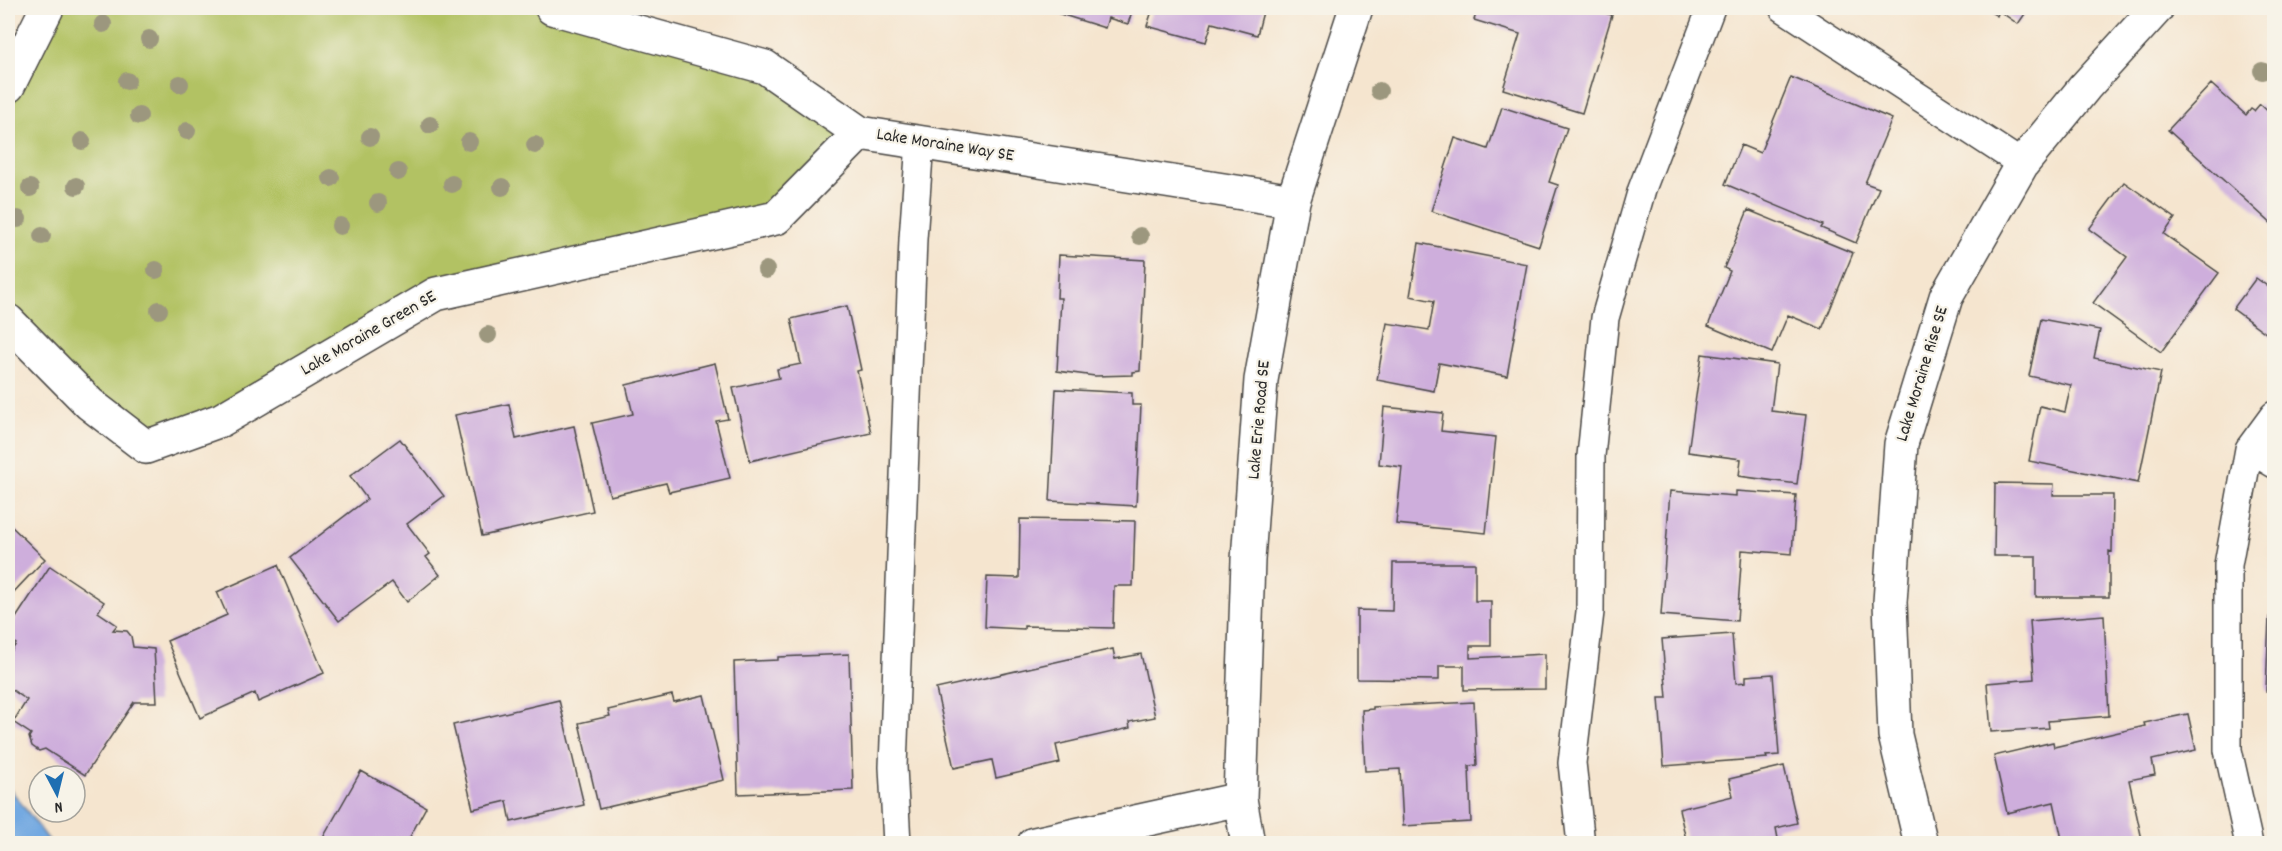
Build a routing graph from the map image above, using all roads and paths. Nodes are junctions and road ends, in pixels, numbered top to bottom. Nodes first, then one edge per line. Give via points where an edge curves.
1 (47, 8) edge
2 (552, 8) edge
3 (1356, 8) edge
4 (1711, 8) edge
5 (1783, 8) edge
6 (2157, 8) edge
7 (8, 86) edge
8 (860, 133) junction
9 (920, 142) junction
10 (2022, 164) junction
11 (1293, 201) junction
12 (8, 321) edge
13 (2274, 415) edge
14 (2249, 449) junction
15 (2274, 464) edge
16 (1240, 799) junction
17 (897, 843) edge
18 (1034, 843) edge
19 (1248, 843) edge
20 (1581, 843) edge
21 (1921, 843) edge
22 (2249, 843) edge

1 - 7 street
2 - 8 street, Lake Moraine Way SE via 765,67
3 - 11 street, Lake Erie Road SE
4 - 20 lane via 1642,189 1605,318 1591,456 1590,612 1572,763
5 - 10 lane
6 - 10 street, Lake Moraine Rise SE
8 - 9 street, Lake Moraine Way SE
8 - 12 street, Lake Moraine Green SE via 776,218 436,294 220,420 146,447 90,404
9 - 11 street, Lake Moraine Way SE
9 - 17 lane via 893,767
10 - 21 street, Lake Moraine Rise SE via 1946,297 1901,444 1890,602 1895,735
11 - 16 street, Lake Erie Road SE via 1262,380 1248,560
13 - 14 lane
14 - 15 lane
14 - 22 lane via 2228,565 2228,750
16 - 18 street
16 - 19 street, Lake Erie Road SE

